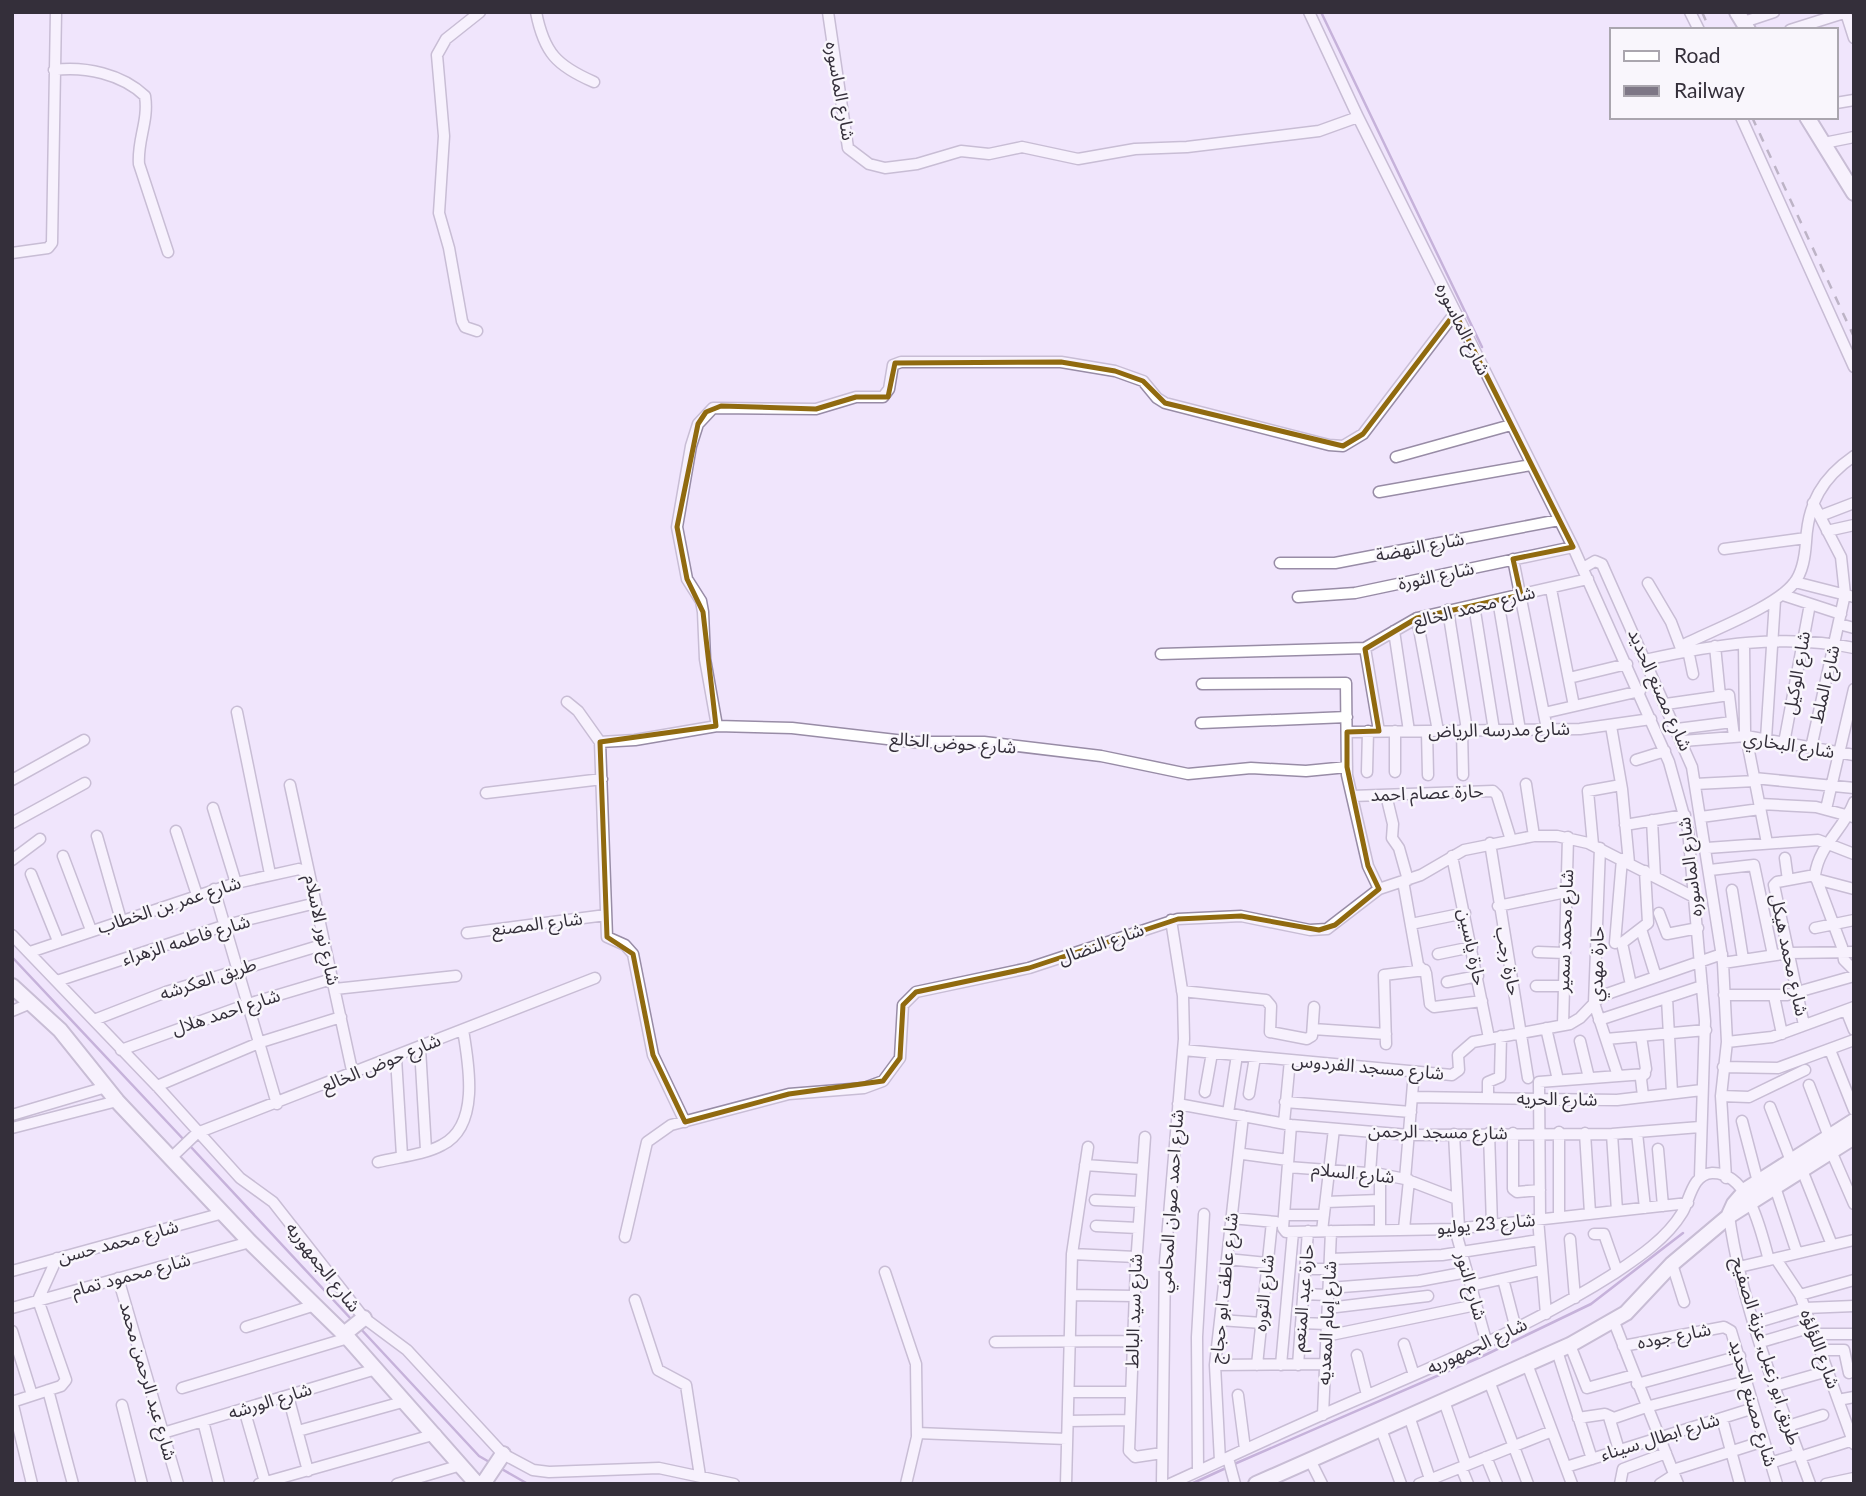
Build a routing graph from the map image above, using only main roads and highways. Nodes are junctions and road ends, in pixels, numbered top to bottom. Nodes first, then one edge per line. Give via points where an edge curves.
1 (1808, 119) edge
2 (1849, 174) edge
3 (1854, 193) edge
4 (12, 986) edge
5 (1854, 1121) edge
6 (1854, 1137) edge
7 (1830, 1144) junction
8 (1797, 1165) junction
9 (1748, 1197) junction
10 (501, 1457) road end
11 (482, 1482) edge
12 (1265, 1482) edge

1 - 2 main road
2 - 3 main road
4 - 11 main road, شارع الجمهوريه via 60,1030 117,1101 176,1153 223,1213 312,1306 353,1328 376,1369 461,1465
5 - 7 main road, شارع الجمهوريه
6 - 7 main road, شارع الجمهوريه
7 - 8 main road, شارع الجمهوريه
8 - 9 main road, شارع الجمهوريه via 1775,1187
8 - 9 main road, شارع الجمهوريه via 1758,1182
9 - 12 main road, شارع الجمهوريه via 1614,1322
10 - 11 main road

